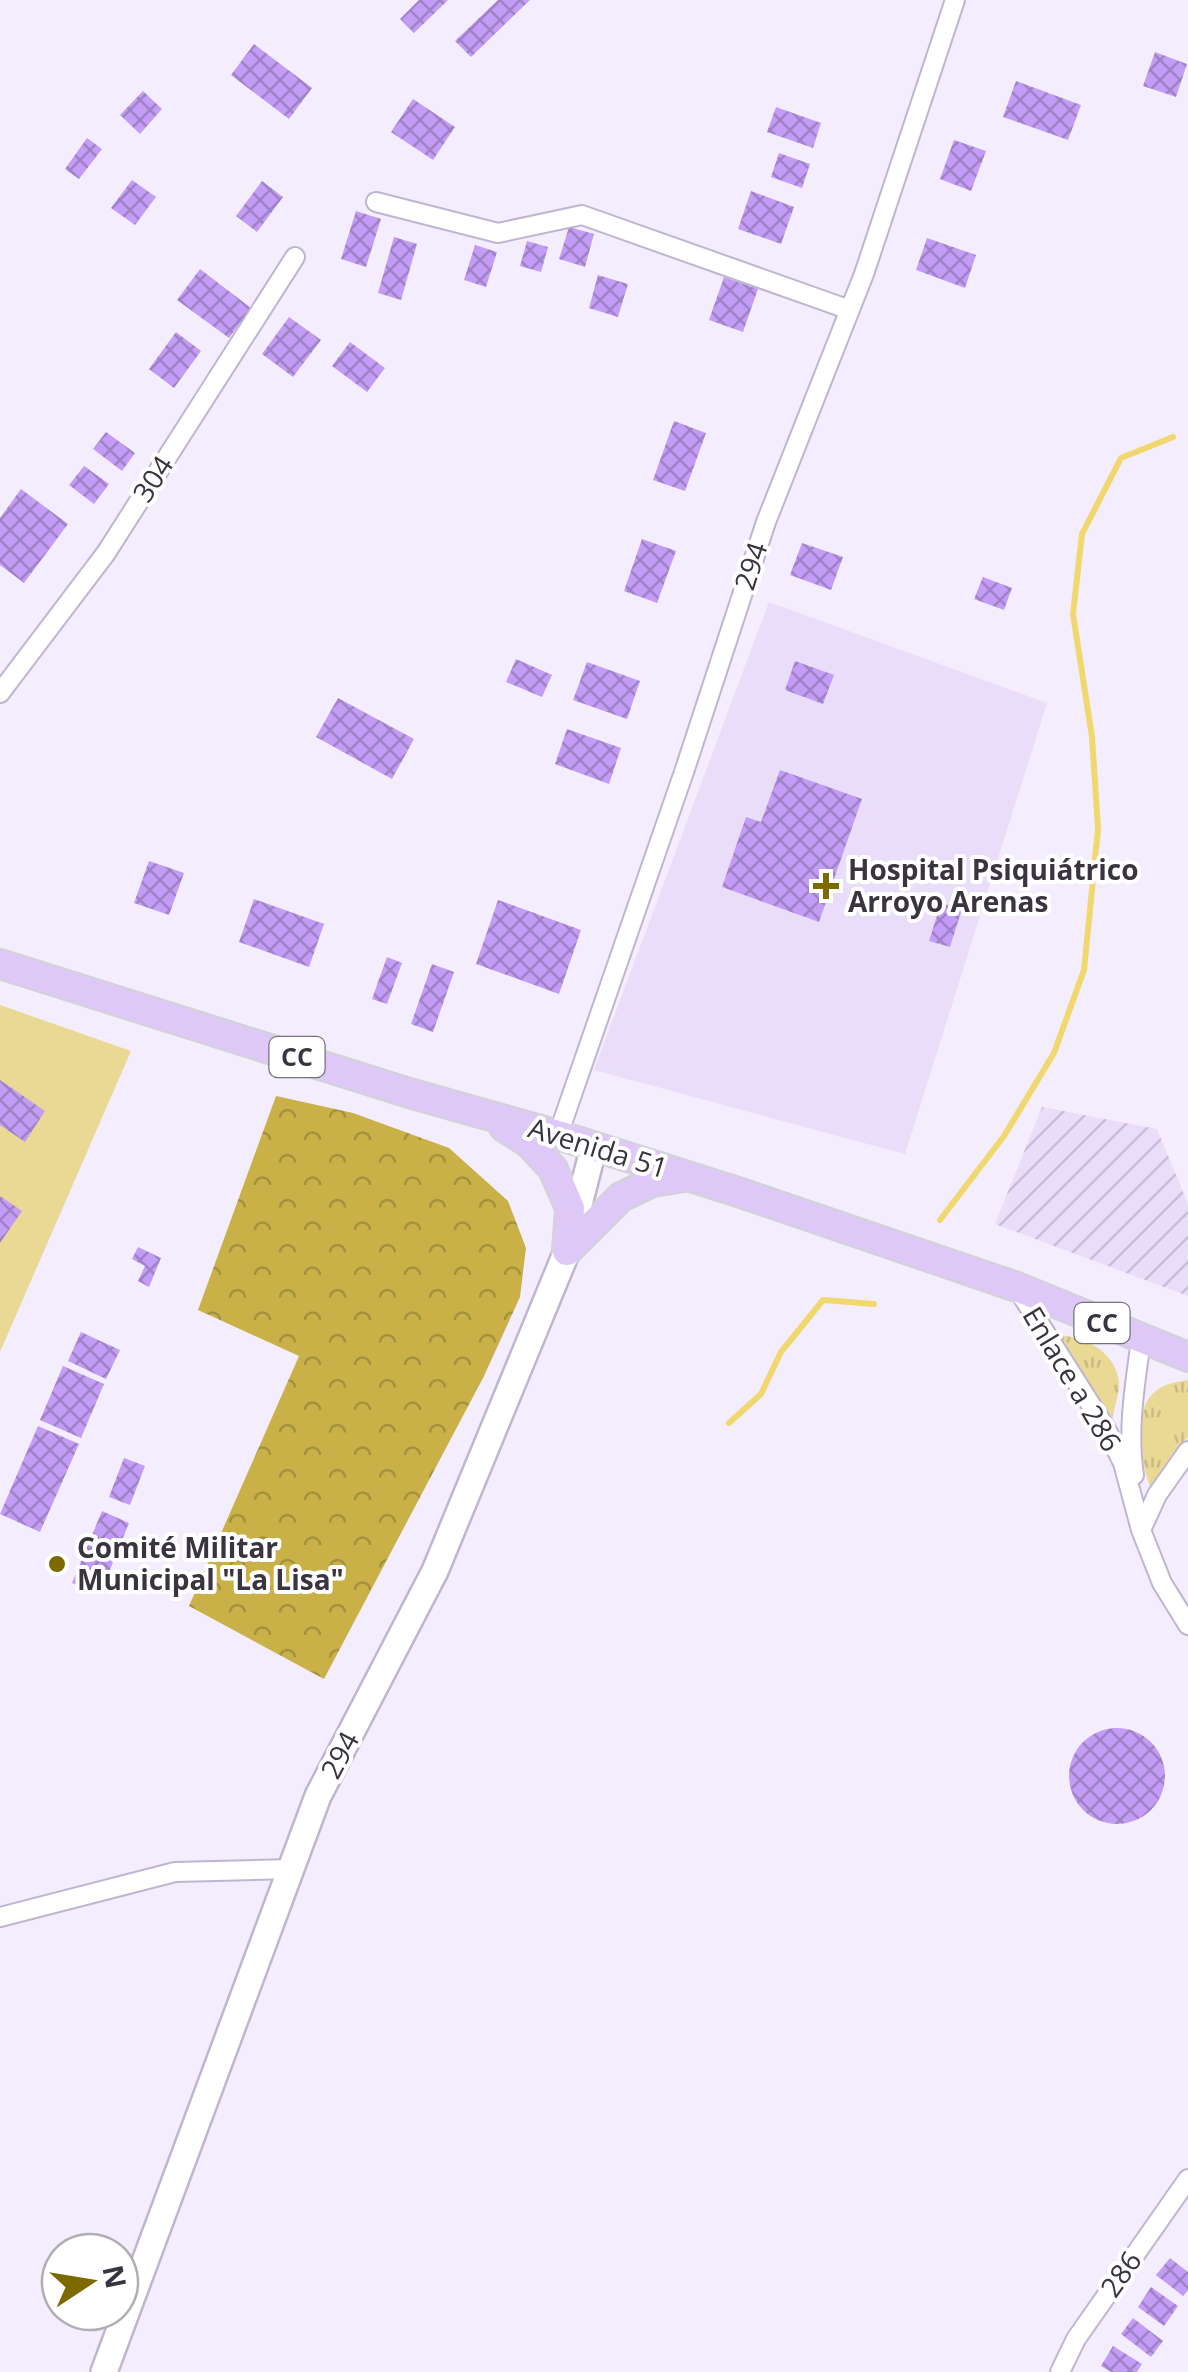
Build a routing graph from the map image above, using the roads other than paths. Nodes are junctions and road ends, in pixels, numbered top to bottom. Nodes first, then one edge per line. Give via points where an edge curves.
1 (954, 0) edge
2 (376, 202) dead end
3 (295, 257) dead end
4 (850, 310) junction
5 (0, 693) edge
6 (0, 964) edge
7 (482, 1113) junction
8 (558, 1135) junction
9 (594, 1146) junction
10 (688, 1176) junction
11 (567, 1251) junction
12 (1017, 1288) junction
13 (1141, 1340) junction
14 (1188, 1357) edge
15 (1188, 1451) edge
16 (1142, 1530) junction
17 (1188, 1625) edge
18 (291, 1869) junction
19 (0, 1917) edge
20 (1188, 2179) edge
21 (104, 2372) edge
22 (1060, 2372) edge

1 - 4 street, 294
2 - 4 street via 498,233 582,214
3 - 5 street, 304 via 106,553
4 - 8 street, 294 via 766,522
6 - 7 main road, Avenida 51 / CC
7 - 8 main road, Avenida 51 / CC
7 - 11 main road via 529,1143 553,1169 570,1208
8 - 9 main road, Avenida 51 / CC
9 - 10 main road, Avenida 51 / CC
9 - 11 main road, 294
10 - 11 main road via 652,1182 621,1197
10 - 12 main road, Avenida 51 / CC
11 - 18 main road, 294 via 435,1571 318,1796
12 - 13 main road, Avenida 51 / CC
12 - 16 street, Enlace a 286 via 1105,1426
13 - 14 main road, Avenida 51 / CC
13 - 16 street, Enlace a 286 via 1130,1448
15 - 16 street
16 - 17 street via 1162,1583
18 - 19 street via 175,1872
18 - 21 main road, 294
20 - 22 street, 286

